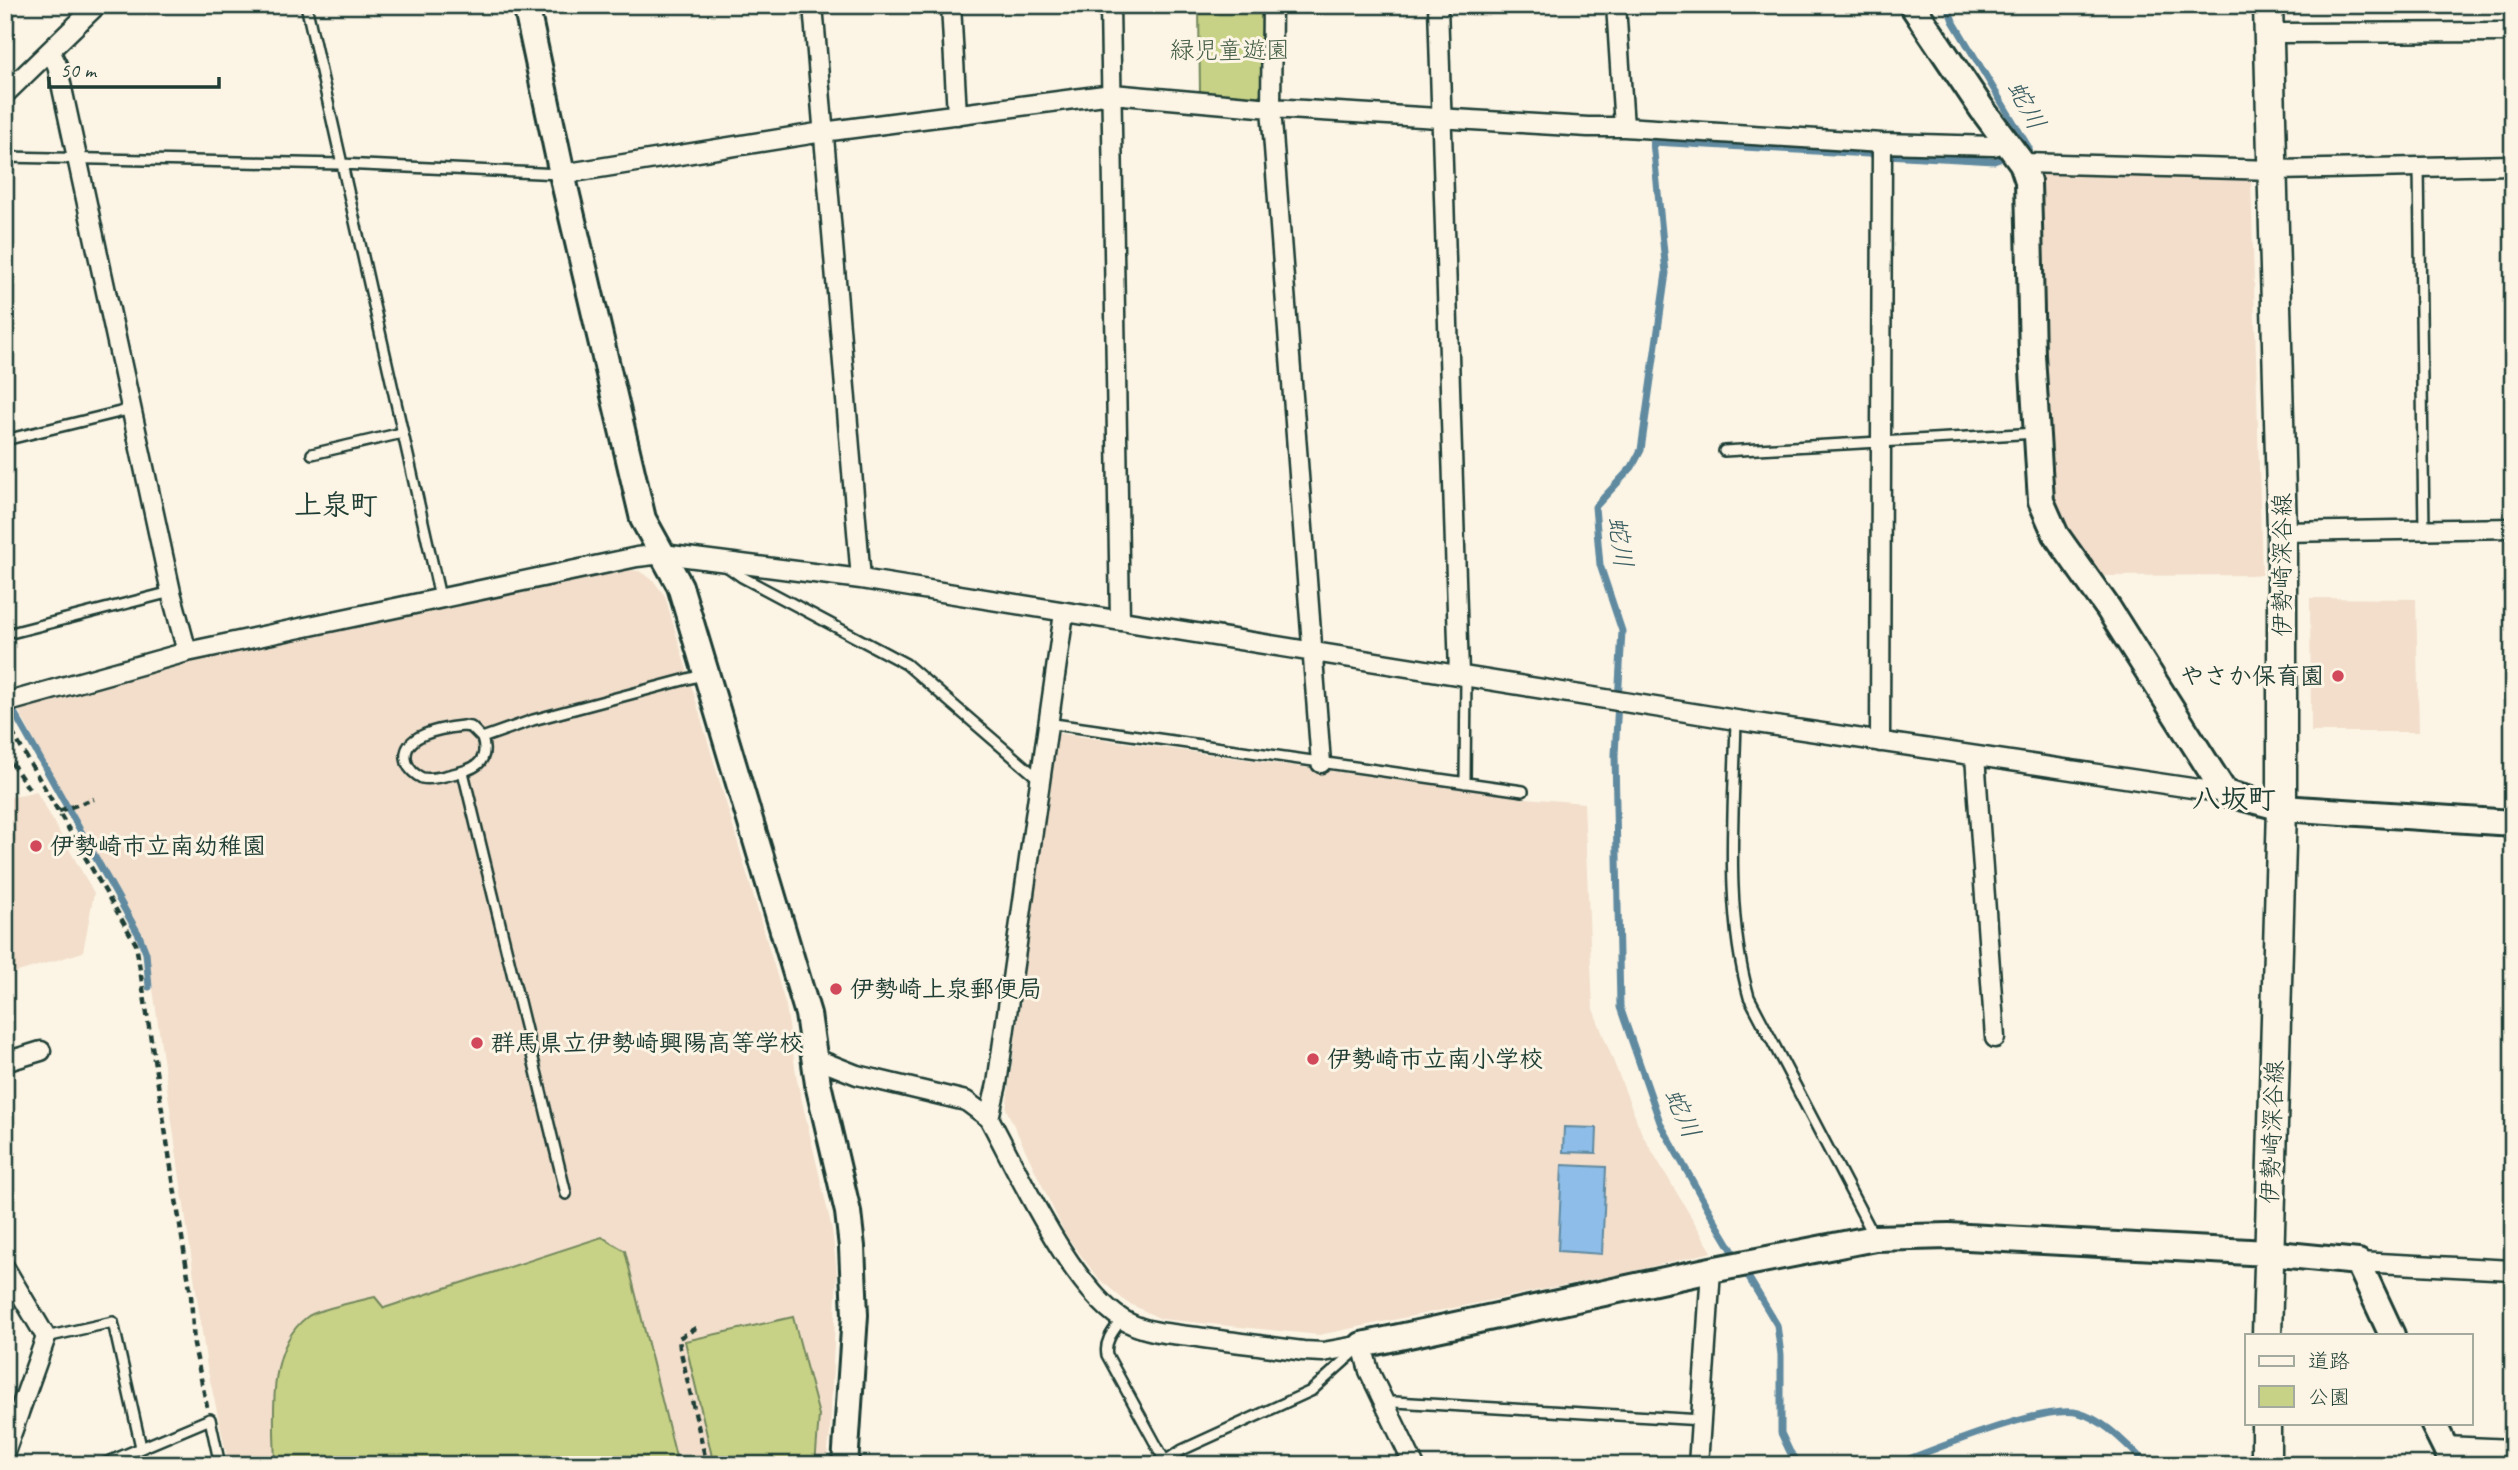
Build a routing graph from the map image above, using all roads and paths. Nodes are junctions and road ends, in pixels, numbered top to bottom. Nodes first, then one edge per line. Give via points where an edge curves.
1 (97, 5) edge
2 (306, 5) edge
3 (526, 5) edge
4 (813, 5) edge
5 (951, 5) edge
6 (1110, 5) edge
7 (1272, 5) edge
8 (1438, 5) edge
9 (1616, 5) edge
10 (1912, 5) edge
11 (2268, 5) edge
12 (2513, 32) edge
13 (2269, 33) junction
14 (50, 51) junction
15 (5, 94) edge
16 (1112, 94) junction
17 (1271, 108) junction
18 (957, 115) junction
19 (1443, 118) junction
20 (1624, 127) junction
21 (823, 132) junction
22 (2007, 142) junction
23 (1882, 143) junction
24 (5, 157) edge
25 (77, 158) junction
26 (2022, 163) junction
27 (341, 164) junction
28 (2513, 165) edge
29 (2419, 167) junction
30 (2273, 170) junction
31 (562, 174) junction
32 (132, 409) junction
33 (402, 433) junction
34 (2037, 433) junction
35 (5, 440) edge
36 (1881, 442) junction
37 (1724, 451) dead end
38 (312, 454) dead end
39 (2513, 528) edge
40 (2424, 530) junction
41 (2282, 532) junction
42 (663, 554) junction
43 (718, 560) junction
44 (861, 579) junction
45 (171, 592) junction
46 (440, 597) junction
47 (1064, 613) junction
48 (1120, 621) junction
49 (15, 632) dead end
50 (187, 652) junction
51 (1312, 652) junction
52 (706, 674) junction
53 (1462, 674) junction
54 (5, 704) edge
55 (1736, 720) junction
56 (5, 722) edge
57 (1047, 723) junction
58 (482, 738) junction
59 (1880, 742) junction
60 (5, 753) edge
61 (1975, 756) junction
62 (1321, 764) junction
63 (463, 772) junction
64 (1039, 779) junction
65 (1465, 783) junction
66 (1523, 791) dead end
67 (31, 792) dead end
68 (2225, 793) junction
69 (94, 799) dead end
70 (2282, 808) junction
71 (63, 809) junction
72 (2513, 823) edge
73 (1995, 1038) dead end
74 (41, 1051) dead end
75 (814, 1058) junction
76 (5, 1062) edge
77 (989, 1118) junction
78 (566, 1194) dead end
79 (1875, 1238) junction
80 (2268, 1253) junction
81 (2358, 1262) junction
82 (5, 1268) edge
83 (1718, 1269) junction
84 (2513, 1270) edge
85 (11, 1288) edge
86 (1122, 1319) junction
87 (696, 1328) dead end
88 (2267, 1334) edge
89 (2392, 1334) edge
90 (46, 1337) junction
91 (1362, 1345) junction
92 (1384, 1403) junction
93 (210, 1419) junction
94 (1702, 1420) junction
95 (2266, 1424) edge
96 (2434, 1424) edge
97 (141, 1447) junction
98 (2513, 1449) edge
99 (5, 1452) edge
100 (2449, 1455) edge
101 (1162, 1463) edge
102 (101, 1465) edge
103 (220, 1465) edge
104 (707, 1465) edge
105 (845, 1465) edge
106 (1414, 1465) edge
107 (1698, 1465) edge
108 (2266, 1465) edge

1 - 14 street
2 - 27 lane
3 - 31 street
4 - 21 street
5 - 18 street
6 - 16 street
7 - 17 street
8 - 19 street
9 - 20 street
10 - 22 street
11 - 13 main road, 伊勢崎深谷線
12 - 13 street
13 - 30 main road, 伊勢崎深谷線
14 - 15 street
14 - 25 street
16 - 17 street
16 - 18 street
16 - 48 street
17 - 19 street
17 - 51 street
18 - 21 street
19 - 20 street
19 - 53 street
20 - 23 street
21 - 31 street
21 - 44 street
22 - 23 street via 1994,146
22 - 26 street
23 - 36 street
24 - 25 lane
25 - 27 lane
25 - 32 street
26 - 30 street
26 - 34 street via 2028,181
27 - 31 lane
27 - 33 lane
28 - 29 street
29 - 30 street
29 - 40 lane
30 - 41 main road, 伊勢崎深谷線
31 - 42 street via 643,519
32 - 35 lane
32 - 45 street
33 - 38 lane
33 - 46 lane
34 - 36 lane
34 - 68 street via 2040,501 2056,535
36 - 37 lane
36 - 59 street
39 - 40 street
40 - 41 street
41 - 70 main road, 伊勢崎深谷線
42 - 43 street
42 - 46 street
42 - 52 street via 680,586
43 - 44 street
43 - 64 lane via 906,664
44 - 47 street
45 - 49 lane
45 - 50 street
46 - 50 street
47 - 48 street
47 - 57 street
48 - 51 street
50 - 54 street
51 - 53 street
51 - 62 street
52 - 58 lane
52 - 75 street via 808,1014
53 - 55 street
53 - 65 lane
55 - 59 street
55 - 79 lane via 1732,864 1740,968 1749,997
56 - 71 path
57 - 62 lane
57 - 64 street
58 - 63 lane via 482,760
58 - 63 lane via 471,727 455,727 416,737 407,749 411,769 423,778
59 - 61 street
60 - 67 path
61 - 68 street
61 - 73 street
62 - 65 lane
63 - 78 lane
64 - 77 street
65 - 66 lane
68 - 70 street
69 - 71 path
70 - 72 street
70 - 80 main road, 伊勢崎深谷線
71 - 93 path via 136,944 191,1295 194,1345
74 - 76 street
75 - 77 street via 857,1075 966,1101
75 - 105 street via 848,1212 855,1282
77 - 86 street via 1045,1222 1083,1280 1098,1301
79 - 80 street via 1950,1236
79 - 83 street
80 - 81 street
80 - 88 main road, 伊勢崎深谷線
81 - 84 street
81 - 89 street
82 - 85 street
83 - 91 street
83 - 94 street
85 - 90 street
86 - 91 street via 1157,1332 1303,1351
86 - 101 lane via 1108,1339 1107,1355
87 - 104 path via 679,1338
90 - 97 lane via 113,1322
90 - 99 street
91 - 92 street
91 - 101 lane via 1311,1391
92 - 94 lane
92 - 106 street
93 - 97 lane
93 - 103 lane
94 - 107 street
95 - 108 main road
96 - 100 street
97 - 102 lane
98 - 100 street

